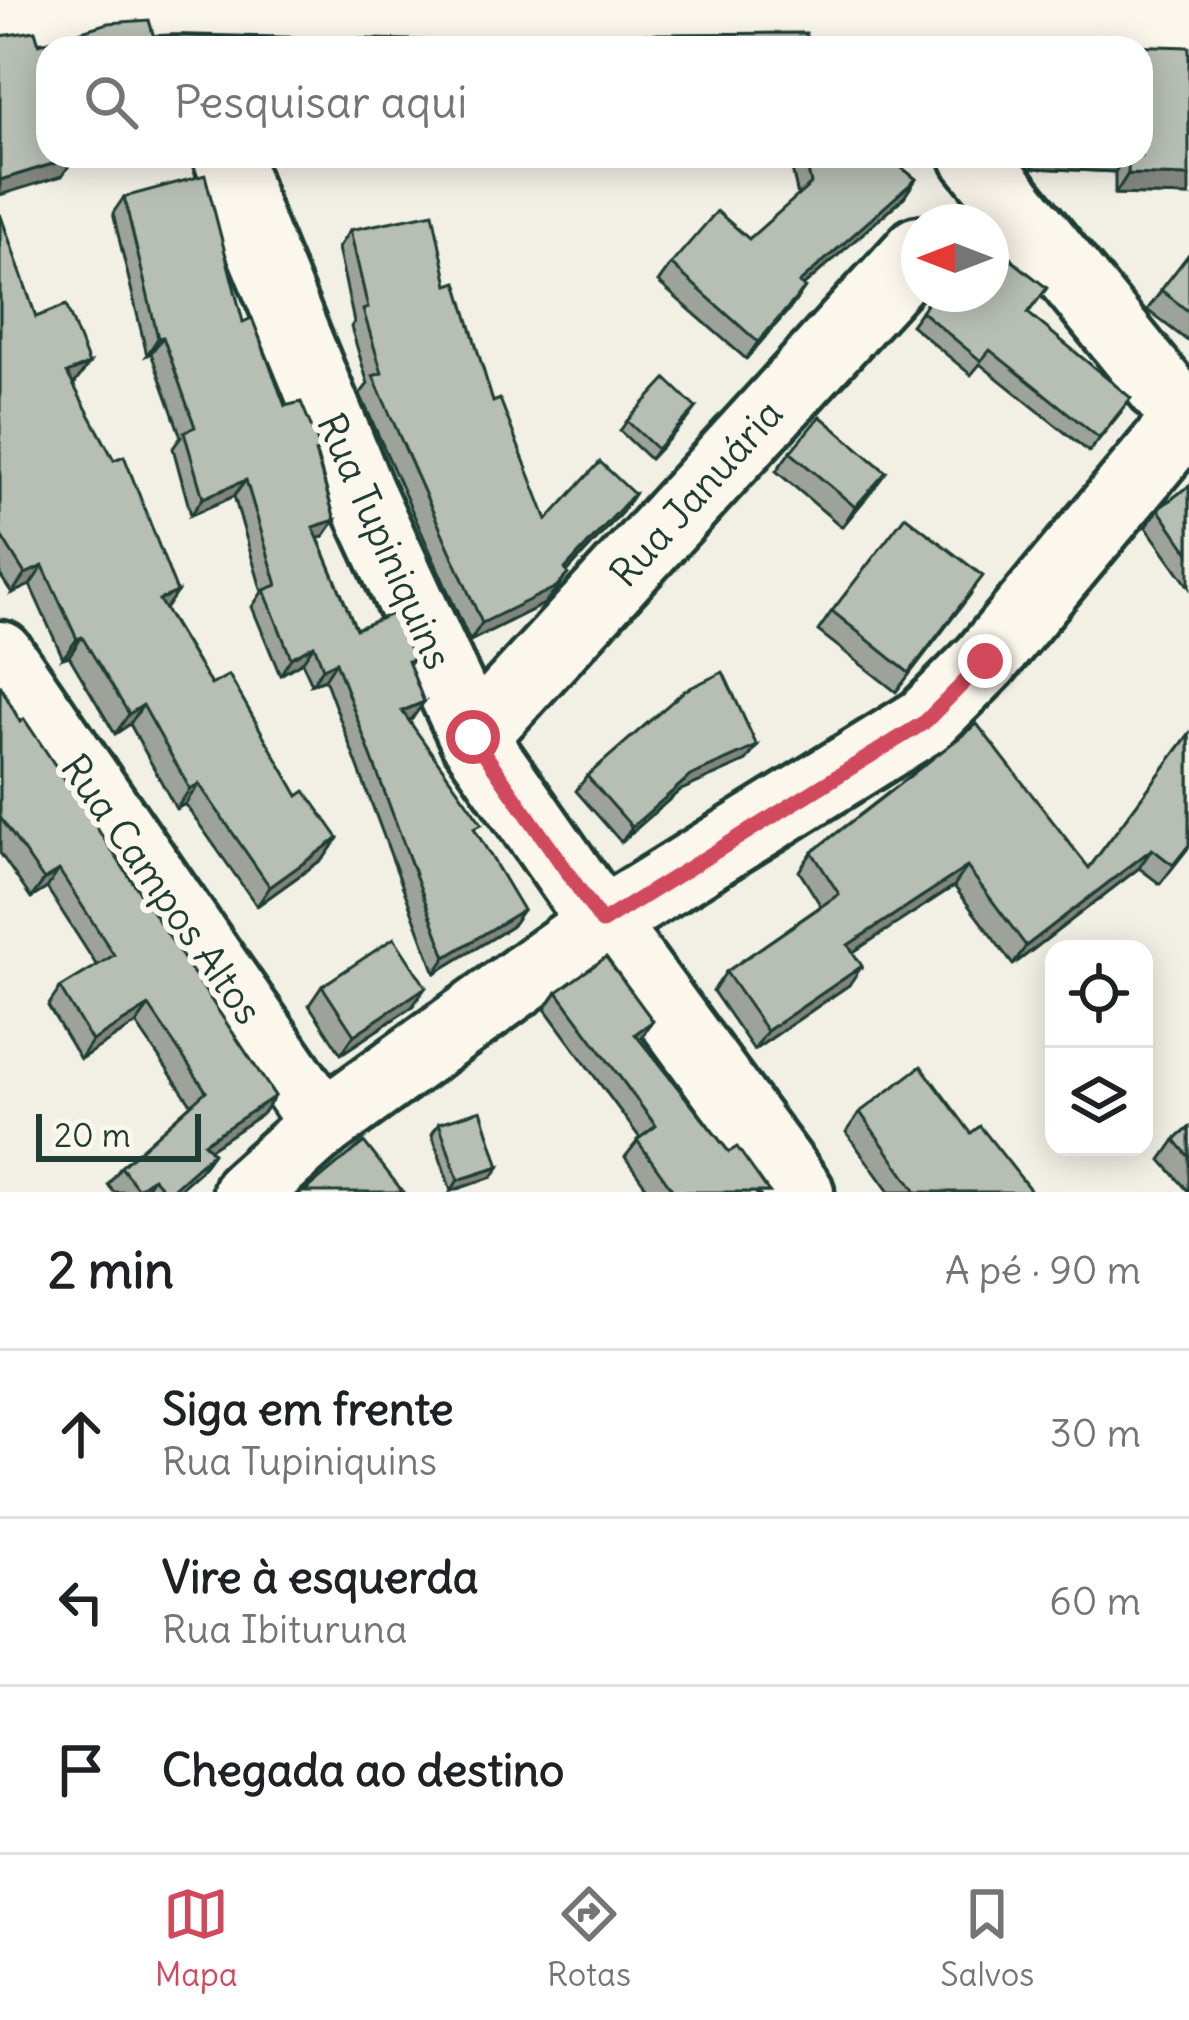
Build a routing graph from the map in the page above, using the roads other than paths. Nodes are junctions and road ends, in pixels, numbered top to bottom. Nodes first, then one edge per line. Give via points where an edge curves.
1 (175, 0) edge
2 (0, 10) edge
3 (987, 10) edge
4 (1095, 10) edge
5 (1189, 23) edge
6 (874, 33) edge
7 (187, 36) edge
8 (231, 168) edge
9 (979, 168) edge
10 (983, 168) edge
11 (956, 204) edge
12 (901, 270) edge
13 (1188, 419) edge
14 (0, 655) edge
15 (473, 737) junction
16 (602, 922) junction
17 (323, 1124) junction
18 (247, 1192) edge
19 (800, 1192) edge

1 - 2 street
1 - 6 street
1 - 7 street
3 - 4 street
3 - 6 street
4 - 5 street
8 - 15 street, Rua Tupiniquins via 360,492
9 - 11 street
10 - 13 street
12 - 15 street, Rua Januária
13 - 16 street via 925,722
14 - 17 street, Rua Campos Altos
15 - 16 street, Rua Tupiniquins
16 - 17 street
16 - 19 street, Rua Tupiniquins
17 - 18 street

